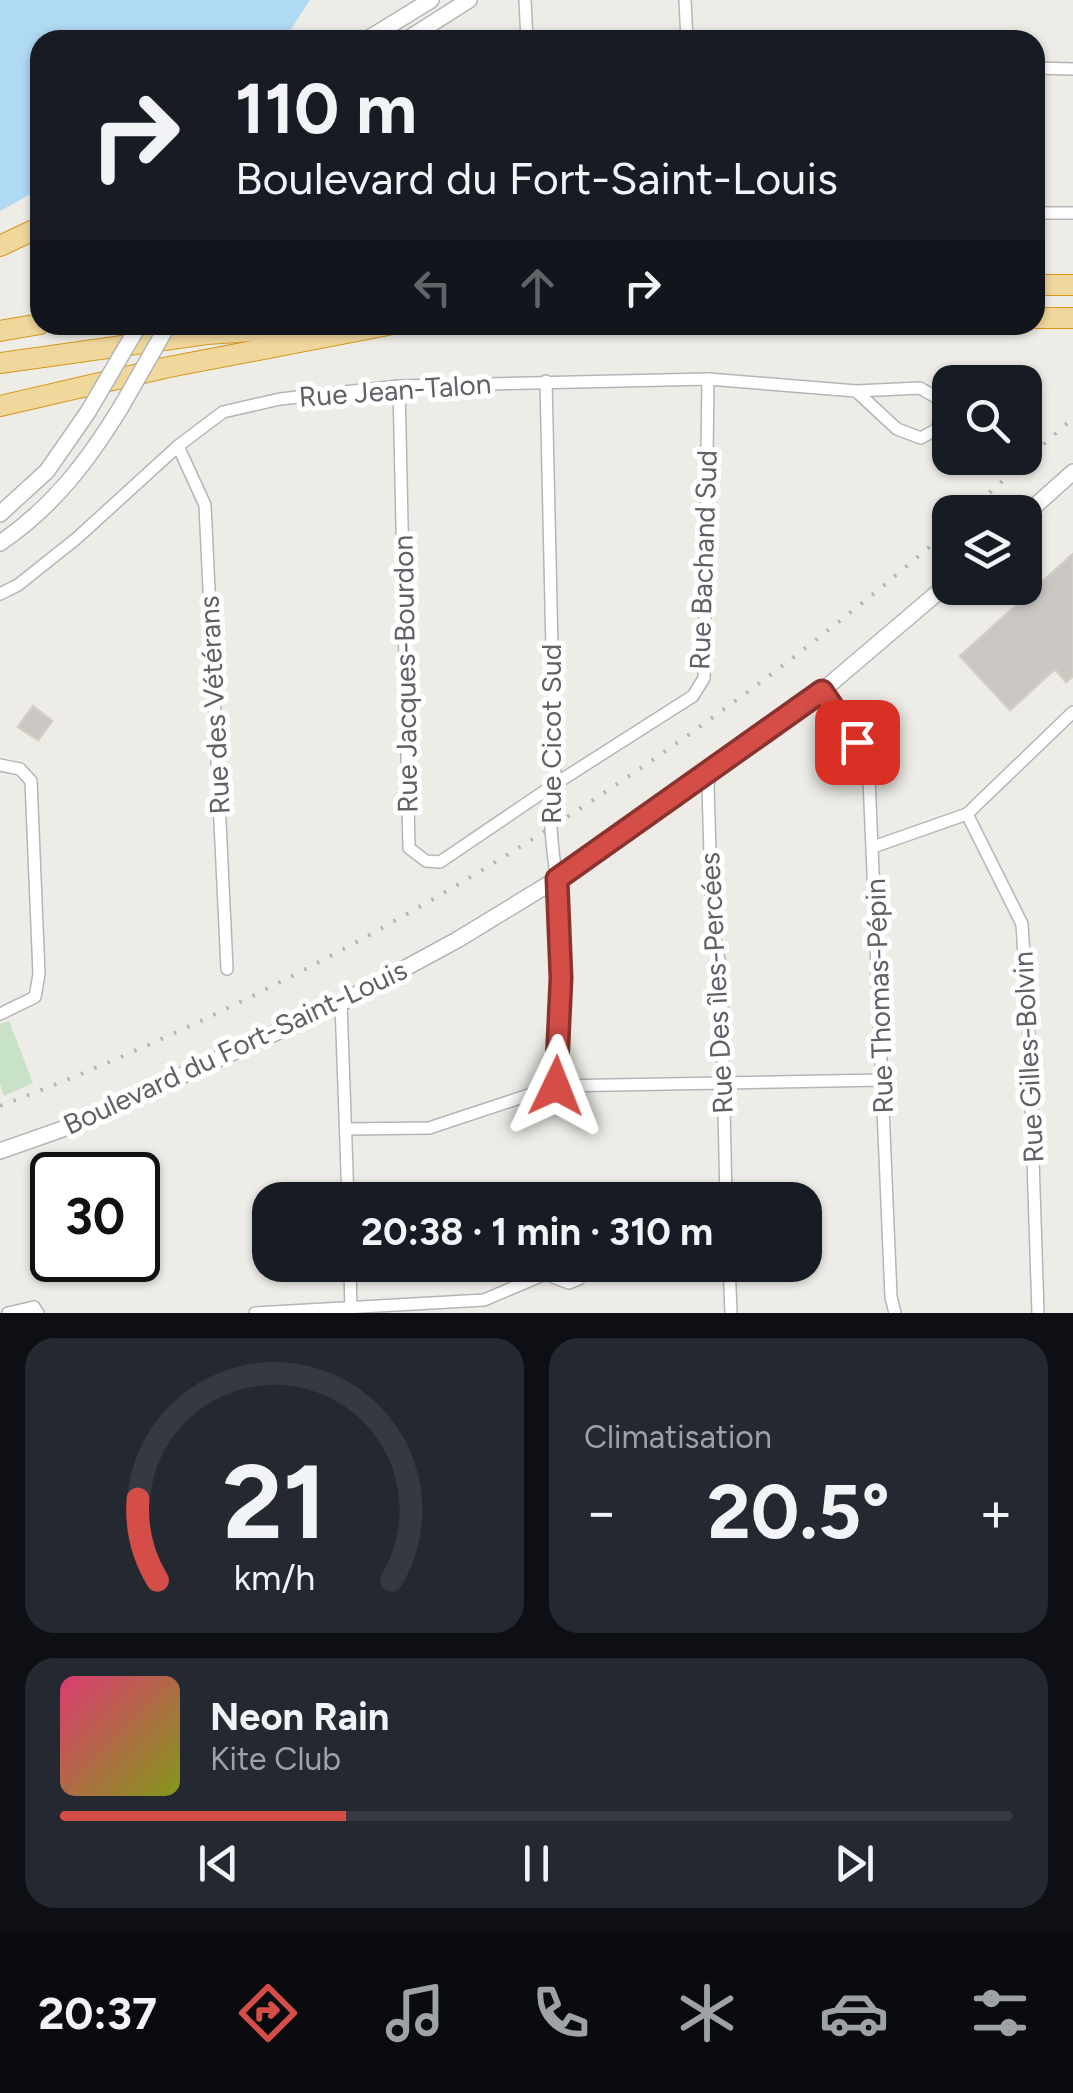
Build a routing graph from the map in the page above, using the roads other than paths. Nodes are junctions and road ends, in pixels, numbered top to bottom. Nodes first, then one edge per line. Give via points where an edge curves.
1 (431, 0) edge
2 (469, 0) edge
3 (526, 0) edge
4 (685, 0) edge
5 (382, 30) edge
6 (422, 30) edge
7 (527, 30) edge
8 (686, 30) edge
9 (1045, 68) edge
10 (1073, 69) edge
11 (1045, 213) edge
12 (1073, 213) edge
13 (30, 232) edge
14 (0, 246) edge
15 (1073, 285) edge
16 (1045, 286) edge
17 (1045, 318) edge
18 (1073, 318) edge
19 (30, 326) edge
20 (0, 331) edge
21 (132, 335) edge
22 (162, 335) edge
23 (199, 335) edge
24 (336, 335) edge
25 (0, 363) edge
26 (708, 379) junction
27 (546, 381) junction
28 (399, 386) junction
29 (856, 391) junction
30 (0, 406) edge
31 (178, 446) junction
32 (1073, 472) edge
33 (1042, 500) edge
34 (0, 514) edge
35 (0, 542) edge
36 (0, 594) edge
37 (932, 597) edge
38 (822, 691) junction
39 (1073, 712) edge
40 (0, 765) edge
41 (713, 767) junction
42 (554, 784) junction
43 (967, 814) junction
44 (873, 847) junction
45 (557, 879) junction
46 (227, 969) dead end
47 (341, 1003) junction
48 (0, 1014) edge
49 (882, 1080) junction
50 (722, 1085) junction
51 (556, 1086) junction
52 (347, 1129) junction
53 (0, 1151) edge
54 (348, 1182) edge
55 (725, 1182) edge
56 (350, 1282) edge
57 (521, 1282) edge
58 (730, 1282) edge
59 (351, 1311) edge
60 (8, 1313) edge
61 (38, 1313) edge
62 (254, 1313) edge
63 (731, 1313) edge
64 (895, 1313) edge
65 (1038, 1313) edge

1 - 5 street
2 - 6 street
3 - 7 street
4 - 8 street
9 - 10 street
11 - 12 street
13 - 14 highway
15 - 16 highway
17 - 18 highway
19 - 20 highway
21 - 34 street, bridge via 47,471
22 - 35 street, bridge via 94,450 40,512
23 - 25 highway
24 - 30 highway
26 - 27 street, Rue Jean-Talon
26 - 29 street, Rue Jean-Talon
26 - 42 street, Rue Bachand Sud via 704,678 694,696
27 - 28 street, Rue Jean-Talon
27 - 42 street, Rue Cicot Sud
28 - 31 street, Rue Jean-Talon via 280,398 223,412
28 - 42 street, Rue Jacques-Bourdon via 408,848 440,862
29 - 29 street, Rue Jean-Talon via 897,429 921,438 937,430 944,402 920,388
31 - 36 street, Rue Jean-Talon via 77,538
31 - 46 street, Rue des Vétérans via 204,505
32 - 33 street
37 - 38 street, Boulevard du Fort-Saint-Louis
38 - 41 street, Boulevard du Fort-Saint-Louis
38 - 44 street, Rue Thomas-Pépin via 857,742 870,778
39 - 43 street
40 - 48 street via 20,769 31,781 40,974 35,998
41 - 45 street, Boulevard du Fort-Saint-Louis
41 - 50 street, Rue Des îles-Percées via 709,824
42 - 45 street, Rue Cicot Sud via 548,810
43 - 44 street
43 - 65 street, Rue Gilles-Bolvin via 1022,924
44 - 49 street, Rue Thomas-Pépin
45 - 47 street, Boulevard du Fort-Saint-Louis
45 - 51 street, Rue Cicot Sud
47 - 52 street
47 - 53 street, Boulevard du Fort-Saint-Louis via 71,1126
49 - 50 street
49 - 64 street, Rue Thomas-Pépin
50 - 51 street
50 - 55 street, Rue Des îles-Percées
51 - 52 street via 428,1128
52 - 54 street
56 - 59 street
57 - 59 street via 484,1300
58 - 63 street
59 - 62 street
60 - 61 street via 34,1307

